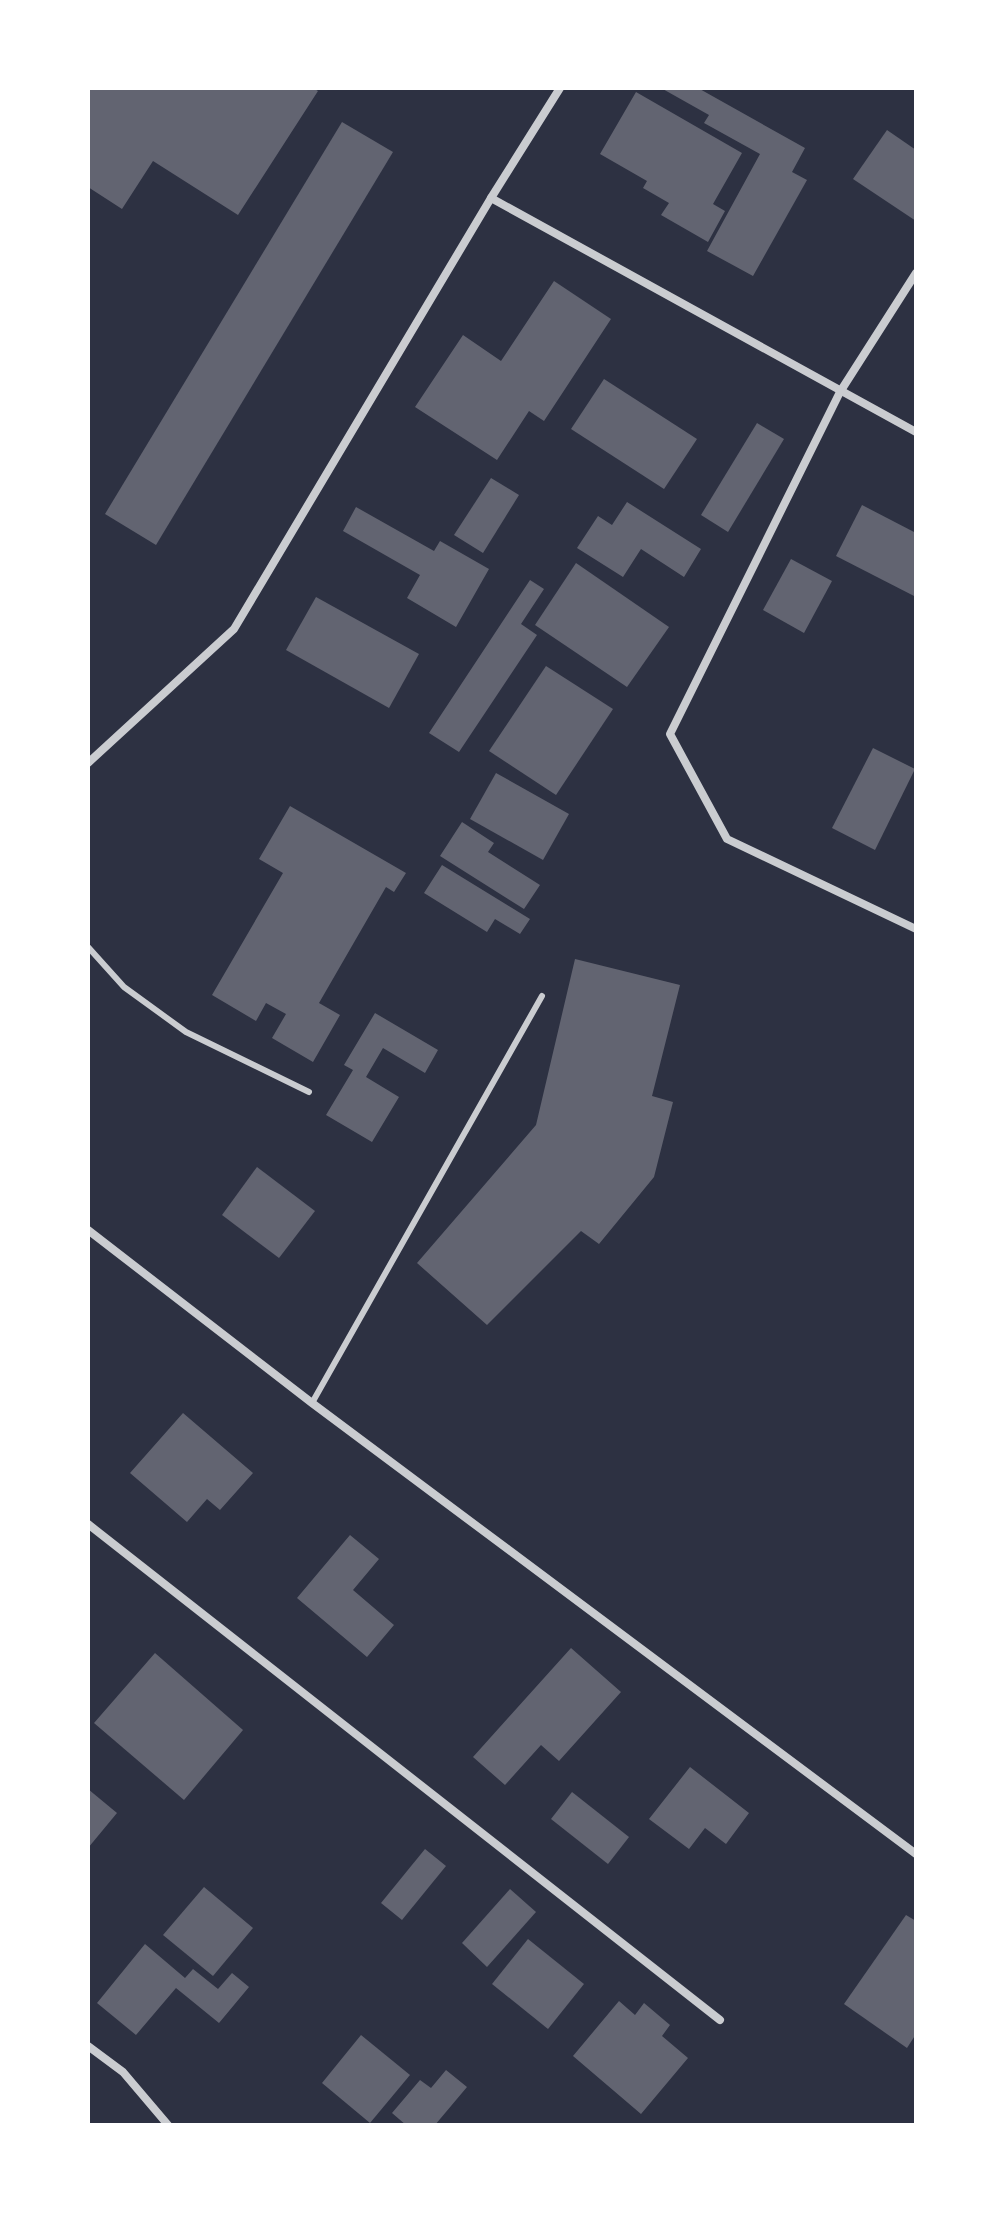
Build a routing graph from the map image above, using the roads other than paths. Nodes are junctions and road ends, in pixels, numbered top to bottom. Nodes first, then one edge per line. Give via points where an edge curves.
1 (560, 88) edge
2 (491, 198) junction
3 (916, 273) edge
4 (840, 392) junction
5 (916, 432) edge
6 (88, 763) edge
7 (916, 929) edge
8 (88, 947) edge
9 (542, 996) dead end
10 (309, 1092) dead end
11 (88, 1230) edge
12 (312, 1403) junction
13 (88, 1524) edge
14 (916, 1854) edge
15 (720, 2020) dead end
16 (88, 2046) edge
17 (168, 2125) edge

1 - 2 street
2 - 4 street
2 - 6 street via 234,629
3 - 4 street
4 - 5 street
4 - 7 street via 670,734 727,839
8 - 10 lane via 124,987 186,1032
9 - 12 lane
11 - 12 street
12 - 14 street
13 - 15 street
16 - 17 street via 123,2072

